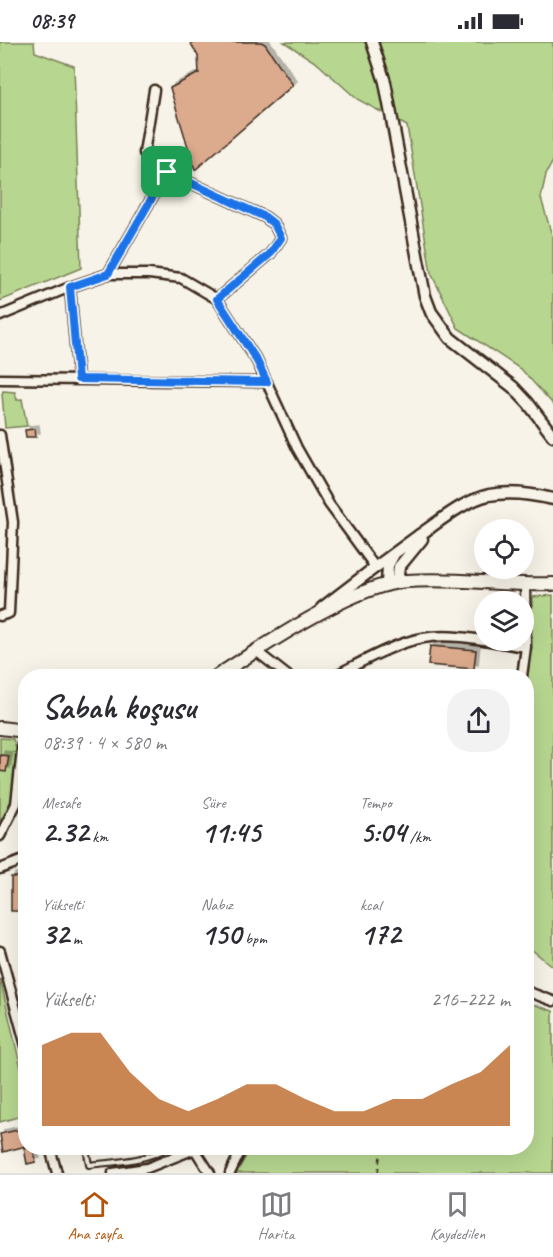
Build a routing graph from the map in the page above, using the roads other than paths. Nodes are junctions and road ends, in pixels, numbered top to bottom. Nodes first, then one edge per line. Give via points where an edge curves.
1 (372, 42) edge
2 (154, 90) dead end
3 (167, 172) junction
4 (108, 274) junction
5 (70, 287) junction
6 (217, 299) junction
7 (0, 316) edge
8 (0, 379) edge
9 (78, 379) junction
10 (267, 382) junction
11 (0, 435) edge
12 (553, 436) edge
13 (553, 499) edge
14 (437, 523) junction
15 (394, 553) junction
16 (375, 567) junction
17 (392, 584) junction
18 (525, 584) junction
19 (553, 584) edge
20 (525, 591) edge
21 (0, 616) edge
22 (298, 626) junction
23 (474, 640) edge
24 (256, 651) junction
25 (524, 651) edge
26 (228, 669) edge
27 (279, 669) edge
28 (347, 669) edge
29 (523, 669) edge
30 (0, 728) edge
31 (18, 730) edge
32 (18, 788) edge
33 (0, 836) edge
34 (18, 862) edge
35 (0, 869) edge
36 (0, 951) edge
37 (534, 994) edge
38 (553, 1001) edge
39 (18, 1015) edge
40 (53, 1155) edge
41 (87, 1155) edge
42 (149, 1155) edge
43 (178, 1155) edge
44 (199, 1155) edge
45 (239, 1155) edge
46 (60, 1173) edge
47 (113, 1173) edge
48 (210, 1173) edge
49 (230, 1173) edge

1 - 12 street via 385,82 431,312 450,338 513,387
2 - 3 street via 144,153
3 - 4 street
3 - 6 street via 265,217 281,238 270,254
4 - 5 street
4 - 6 street via 181,278
5 - 7 street
5 - 9 street
6 - 10 street
8 - 9 street
9 - 10 street
10 - 16 street via 297,448 329,504
11 - 21 street via 13,522 9,612
13 - 14 street via 524,494 492,495 463,506
14 - 15 street
14 - 17 street via 405,558
15 - 16 street
15 - 17 street via 388,565
16 - 22 street
17 - 18 main road via 428,580
17 - 22 main road via 356,596
18 - 19 main road
18 - 20 street
22 - 24 main road
23 - 28 street via 421,638
24 - 26 main road
24 - 27 street
25 - 29 street
30 - 31 main road
32 - 33 street via 16,804
34 - 35 street
36 - 39 street
37 - 38 street
40 - 46 street
41 - 42 lane via 89,1165
43 - 47 street via 147,1168
44 - 48 street
45 - 49 street

